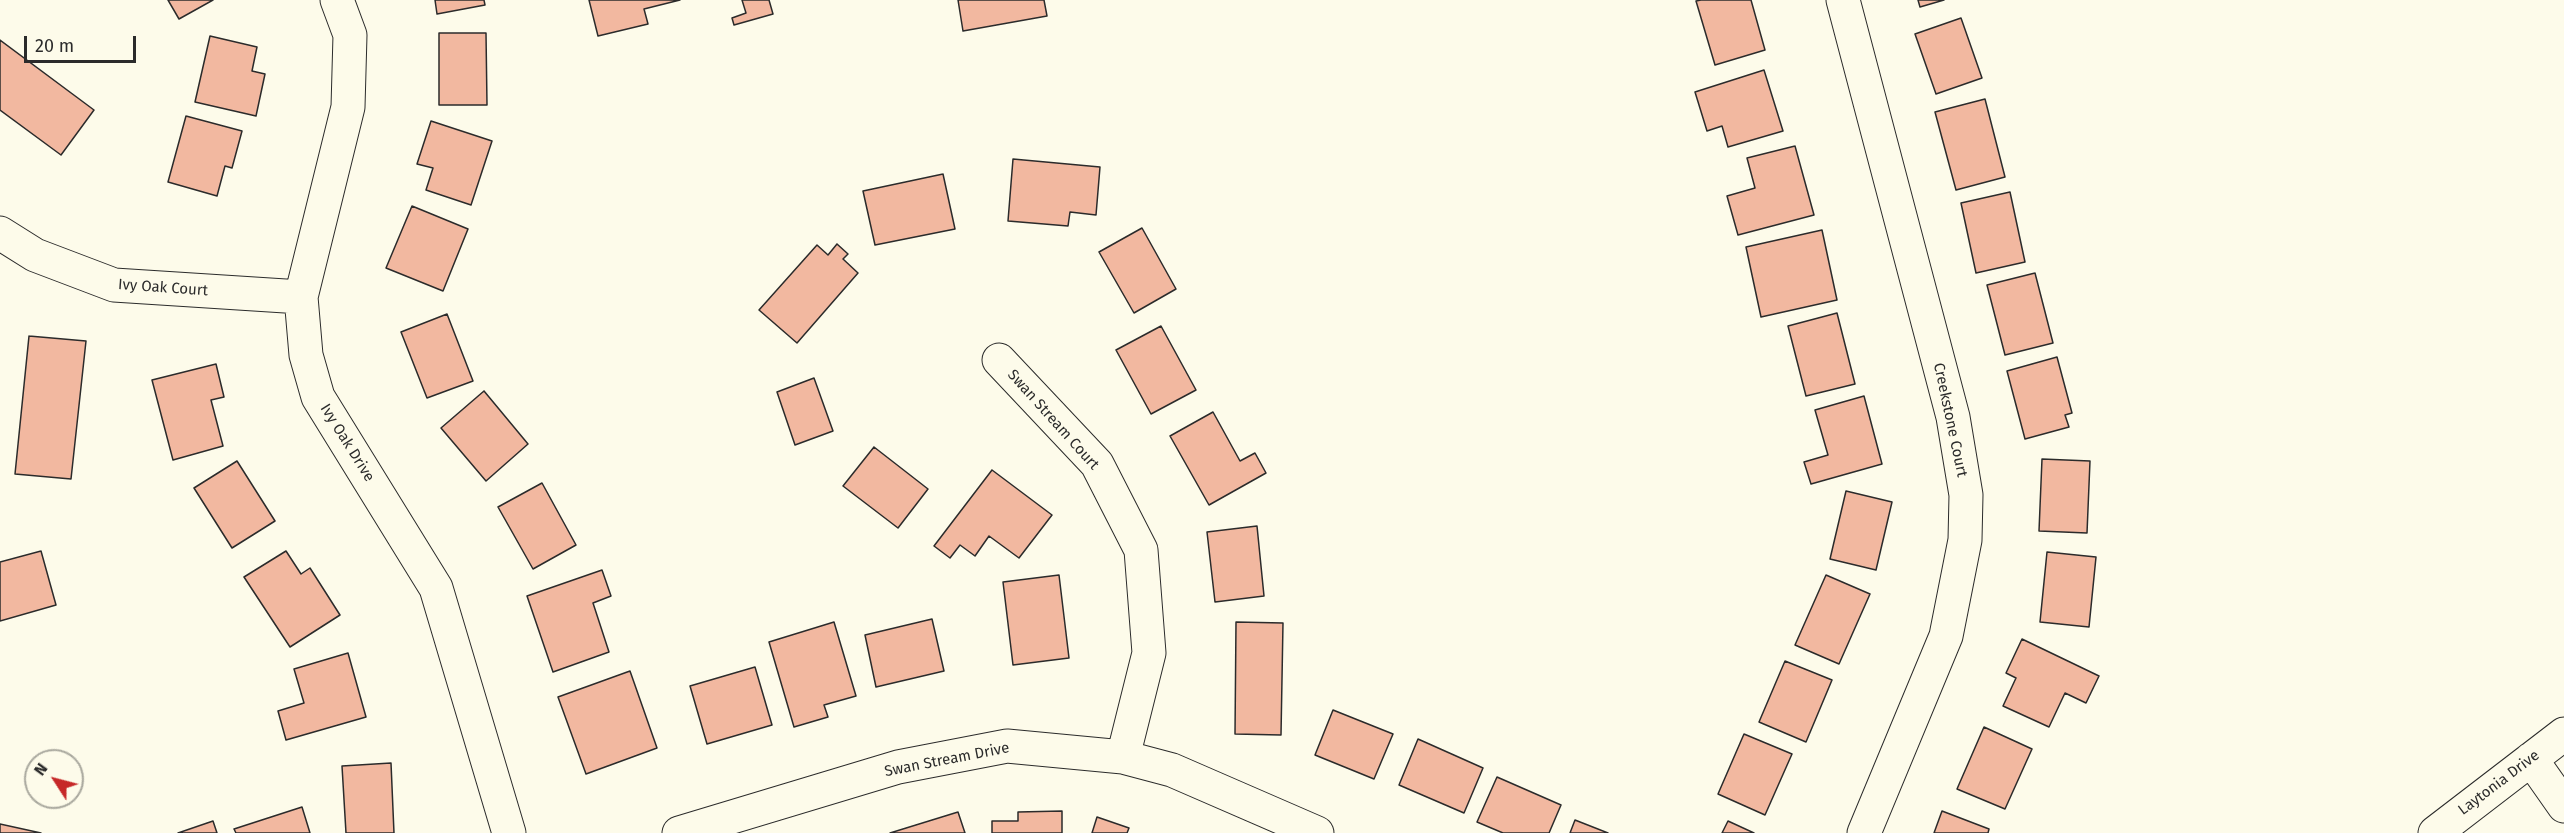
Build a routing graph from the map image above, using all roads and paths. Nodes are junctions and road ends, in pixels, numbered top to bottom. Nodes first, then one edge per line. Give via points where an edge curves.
1 (337, 0) edge
2 (1843, 0) edge
3 (0, 234) edge
4 (301, 297) junction
5 (999, 360) dead end
6 (2564, 734) edge
7 (1123, 757) junction
8 (2531, 759) junction
9 (2564, 806) edge
10 (509, 833) edge
11 (678, 833) edge
12 (1317, 833) edge
13 (1864, 833) edge
14 (2435, 833) edge

1 - 4 street, Ivy Oak Drive via 350,35 348,107
2 - 13 street, Creekstone Court via 1953,417 1966,495 1965,540 1946,636
3 - 4 street, Ivy Oak Court via 35,255 114,285
4 - 10 street, Ivy Oak Drive via 306,355 318,396 436,588
5 - 7 street, Swan Stream Court via 1097,464 1141,550 1149,652
6 - 8 street, Laytonia Drive
7 - 11 street, Swan Stream Drive via 1007,746 898,768
7 - 12 street, Swan Stream Drive via 1172,770
8 - 9 street
8 - 14 street, Laytonia Drive

